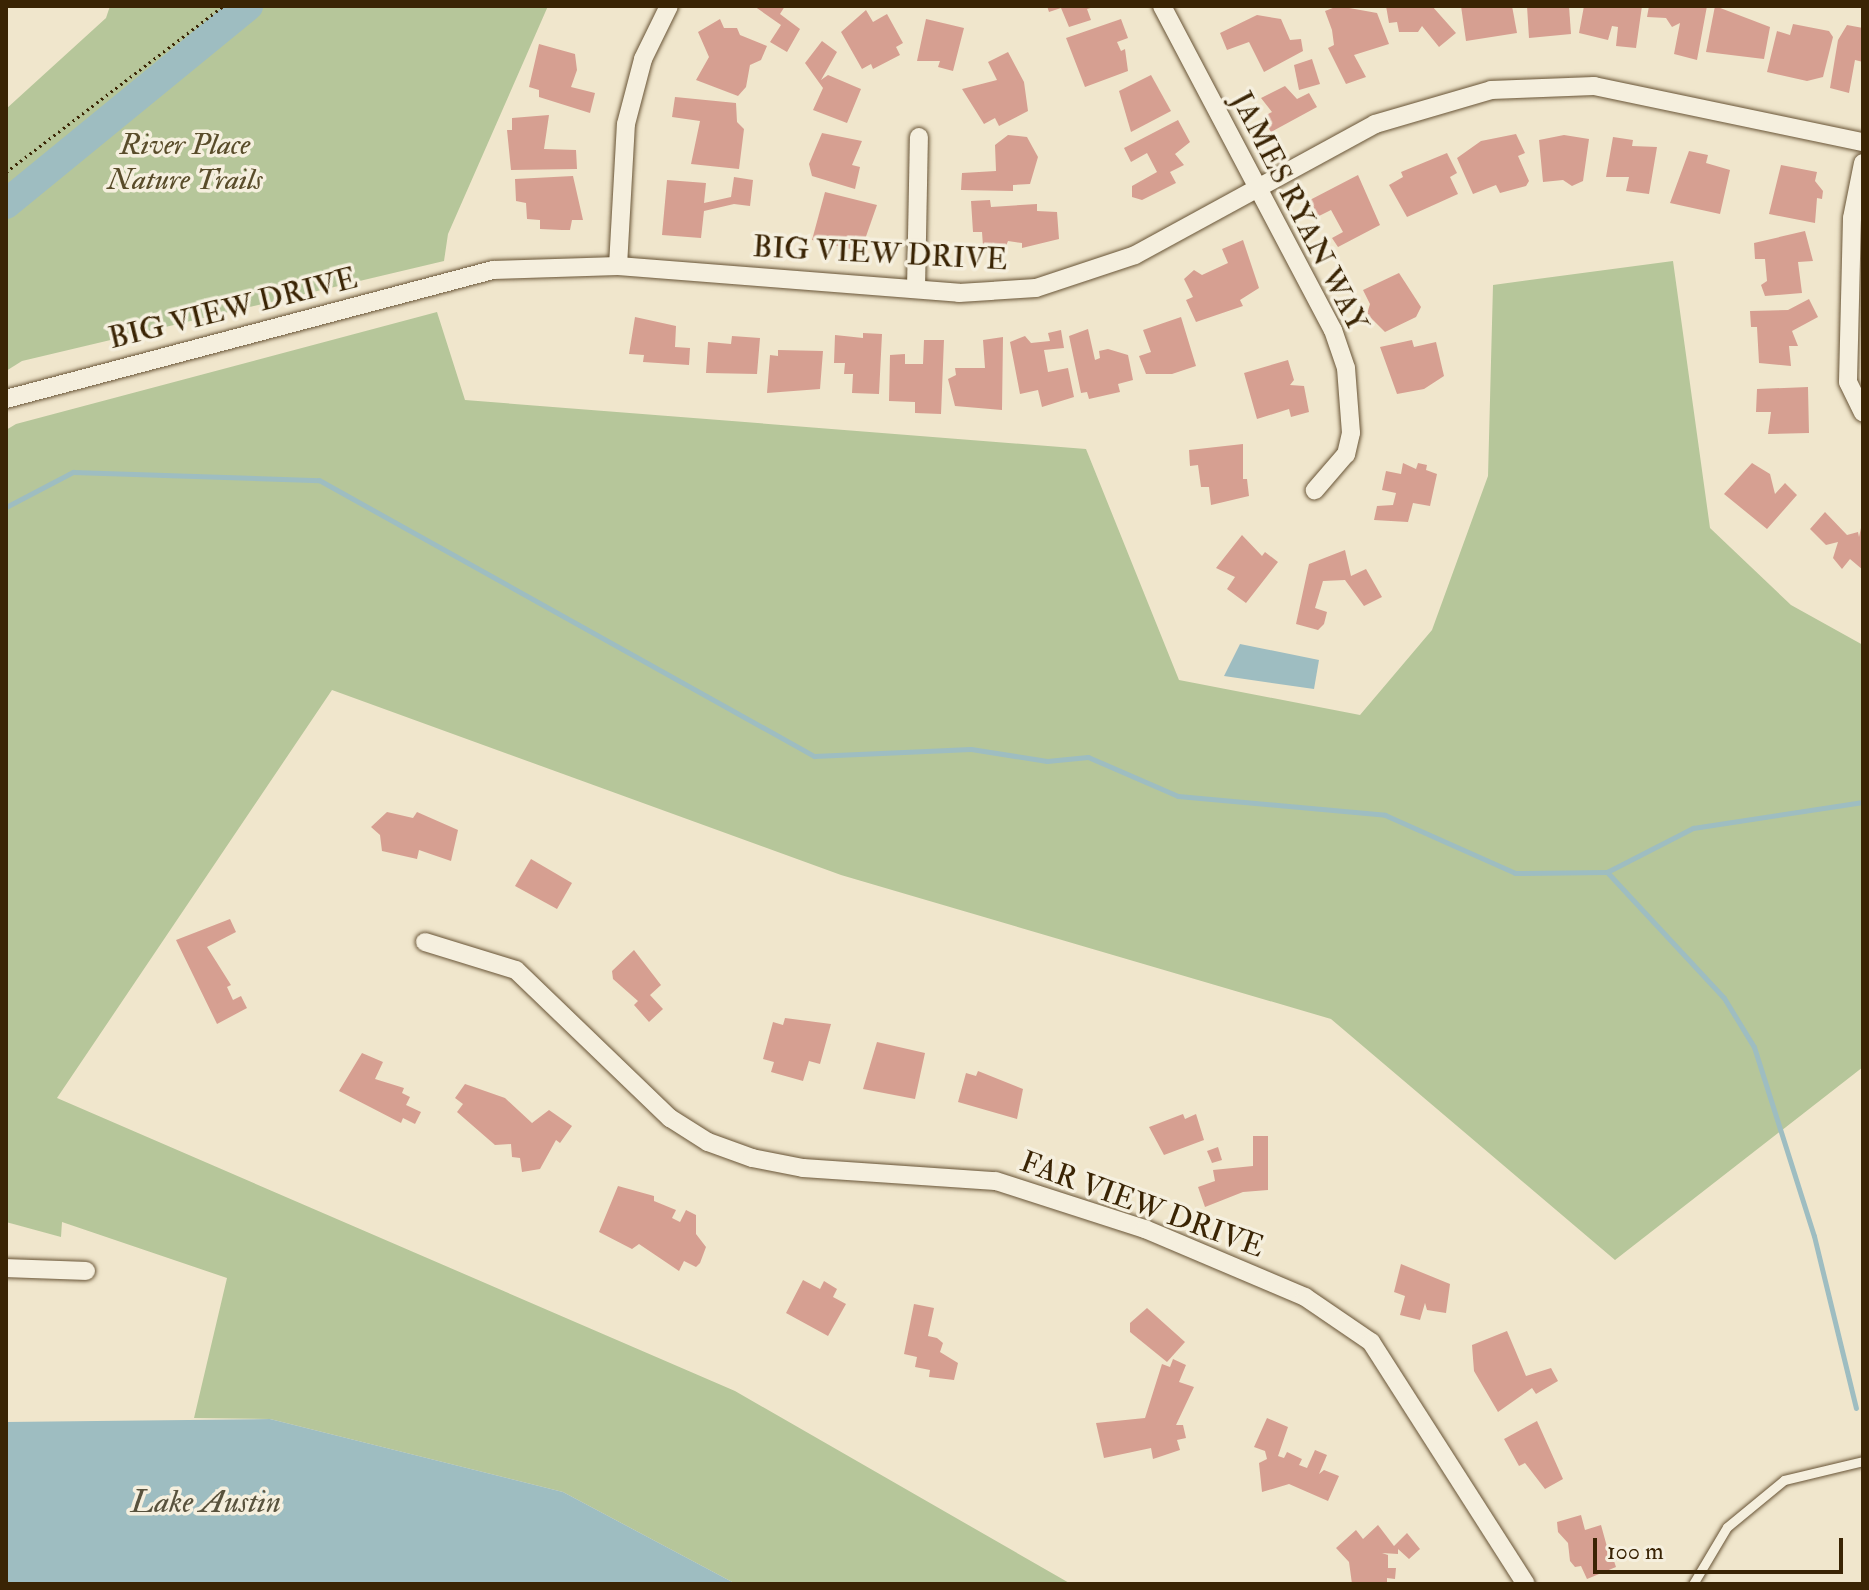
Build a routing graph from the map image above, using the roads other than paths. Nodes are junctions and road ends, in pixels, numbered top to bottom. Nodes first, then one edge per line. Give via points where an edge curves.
1 (669, 6) edge
2 (1162, 6) edge
3 (919, 137) dead end
4 (1863, 142) edge
5 (1863, 163) edge
6 (1254, 186) junction
7 (618, 266) junction
8 (916, 289) junction
9 (6, 399) edge
10 (1863, 413) edge
11 (1315, 490) dead end
12 (425, 942) dead end
13 (6, 1268) edge
14 (86, 1271) dead end
15 (1863, 1461) edge
16 (1526, 1584) edge
17 (1693, 1584) edge

1 - 7 street via 643,59 629,109
2 - 6 street, JAMES RYAN WAY
3 - 8 street
4 - 6 street, BIG VIEW DRIVE via 1649,94 1544,86 1491,90 1411,110
5 - 10 street via 1852,218 1848,382
6 - 8 street, BIG VIEW DRIVE via 1135,255 1072,279 998,292
6 - 11 street, JAMES RYAN WAY via 1333,330 1346,368 1351,433 1346,454
7 - 8 street, BIG VIEW DRIVE
7 - 9 street, BIG VIEW DRIVE via 493,270
12 - 16 street, FAR VIEW DRIVE via 516,970 670,1118 708,1142 803,1168 996,1181 1145,1229 1305,1297 1371,1342
13 - 14 street
15 - 17 lane via 1784,1480 1727,1527

